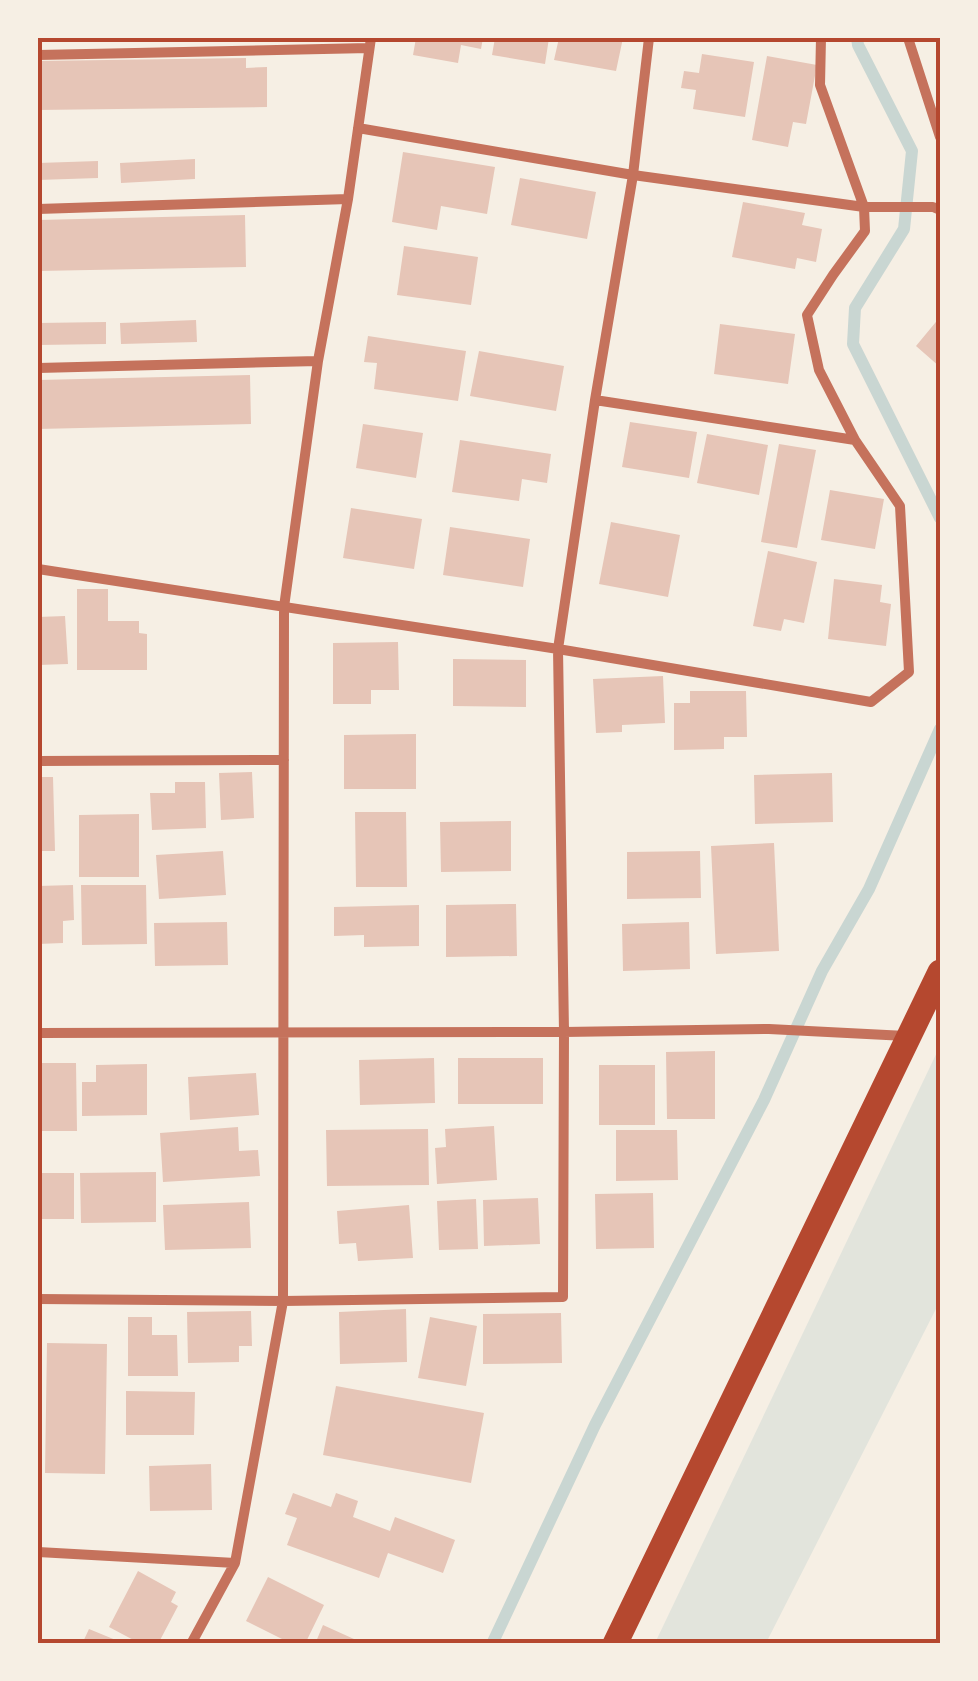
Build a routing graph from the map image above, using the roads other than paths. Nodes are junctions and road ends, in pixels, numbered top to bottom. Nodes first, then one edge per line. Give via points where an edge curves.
1 (648, 38) edge
2 (821, 38) edge
3 (908, 38) edge
4 (370, 43) edge
5 (38, 54) edge
6 (358, 128) junction
7 (940, 137) edge
8 (633, 174) junction
9 (348, 199) junction
10 (864, 206) junction
11 (937, 208) edge
12 (38, 209) edge
13 (318, 361) junction
14 (38, 368) edge
15 (595, 400) junction
16 (855, 440) junction
17 (38, 568) edge
18 (284, 607) junction
19 (558, 649) junction
20 (284, 760) junction
21 (38, 761) edge
22 (940, 972) edge
23 (38, 1032) edge
24 (285, 1032) junction
25 (564, 1032) junction
26 (910, 1036) junction
27 (38, 1299) edge
28 (282, 1301) junction
29 (38, 1552) edge
30 (235, 1564) junction
31 (191, 1644) edge
32 (615, 1644) edge

1 - 8 street
2 - 10 street via 820,85
3 - 7 street
4 - 5 street
4 - 6 street
6 - 8 street
6 - 9 street
8 - 10 street
8 - 15 street
9 - 12 street
9 - 13 street
10 - 11 street
10 - 16 street via 865,231 807,315 819,370
13 - 14 street
13 - 18 street
15 - 16 street
15 - 19 street
16 - 19 street via 900,506 910,672 871,702
17 - 18 street
18 - 19 street
18 - 20 street
19 - 25 street
20 - 21 street
20 - 24 street
22 - 26 main road
23 - 24 street
24 - 25 street
24 - 28 street
25 - 26 street via 769,1029
25 - 28 street via 563,1297
26 - 32 main road
27 - 28 street
28 - 30 street
29 - 30 street
30 - 31 street

